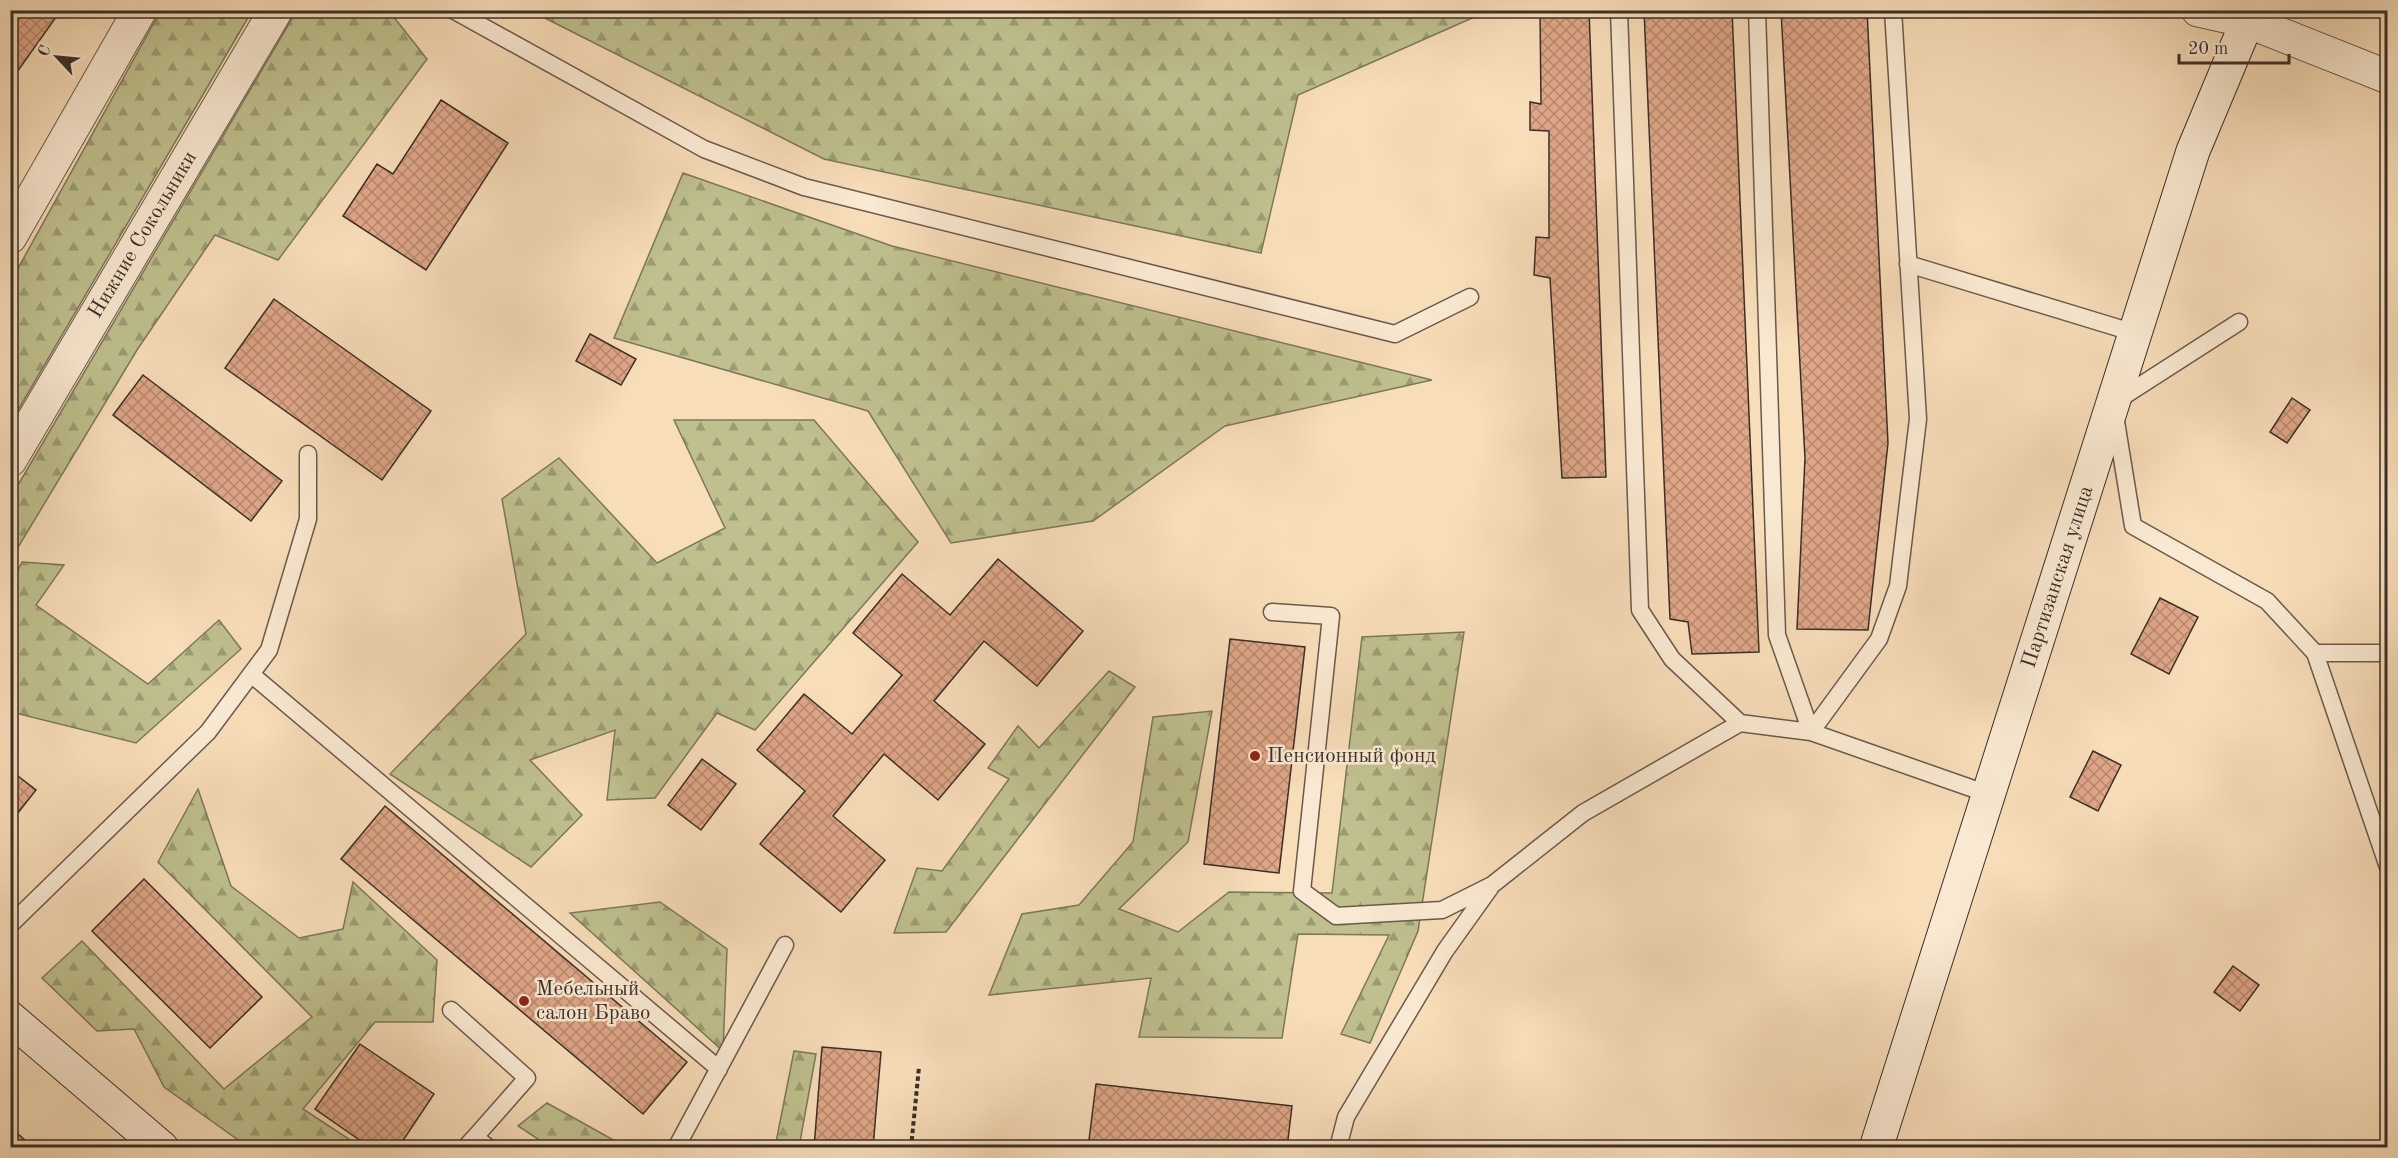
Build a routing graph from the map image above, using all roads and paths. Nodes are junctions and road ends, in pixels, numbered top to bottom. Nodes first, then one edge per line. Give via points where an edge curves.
1 (140, 10) edge
2 (276, 10) edge
3 (453, 10) edge
4 (1619, 10) edge
5 (1757, 10) edge
6 (1893, 10) edge
7 (2198, 10) edge
8 (2249, 16) edge
9 (2388, 77) edge
10 (10, 237) edge
11 (1908, 264) junction
12 (1470, 297) dead end
13 (2239, 322) dead end
14 (2135, 333) junction
15 (2113, 403) junction
16 (308, 454) dead end
17 (10, 460) edge
18 (1272, 612) dead end
19 (2388, 653) edge
20 (2315, 654) junction
21 (251, 674) junction
22 (1740, 723) junction
23 (1810, 732) junction
24 (1989, 794) junction
25 (2388, 867) edge
26 (1492, 885) junction
27 (10, 925) edge
28 (785, 945) dead end
29 (451, 1010) dead end
30 (10, 1018) edge
31 (919, 1067) dead end
32 (719, 1069) junction
33 (470, 1142) edge
34 (162, 1148) edge
35 (489, 1148) edge
36 (676, 1148) edge
37 (911, 1148) edge
38 (1338, 1148) edge
39 (1876, 1148) edge

1 - 10 main road
2 - 17 main road, Нижние Сокольники
3 - 12 lane via 704,149 804,187 1395,334
4 - 22 lane via 1640,610 1672,659
5 - 23 lane via 1777,636
6 - 11 lane
7 - 8 main road
8 - 9 main road
8 - 14 main road, Партизанская улица via 2193,151
11 - 14 lane
11 - 23 lane via 1918,419 1898,586 1879,639
13 - 15 lane
14 - 15 main road, Партизанская улица
15 - 20 lane via 2133,526 2267,601
15 - 24 main road, Партизанская улица
16 - 21 lane via 308,519 269,650
18 - 26 lane via 1331,615 1302,891 1336,916 1442,910
19 - 20 lane
20 - 25 lane
21 - 27 lane via 208,732
21 - 32 lane
22 - 23 lane
22 - 26 lane via 1583,813
23 - 24 lane
24 - 39 main road, Партизанская улица
26 - 38 lane via 1445,951 1346,1117
28 - 32 lane
29 - 33 lane via 527,1078
30 - 34 main road
31 - 37 path
32 - 36 lane
33 - 35 lane

